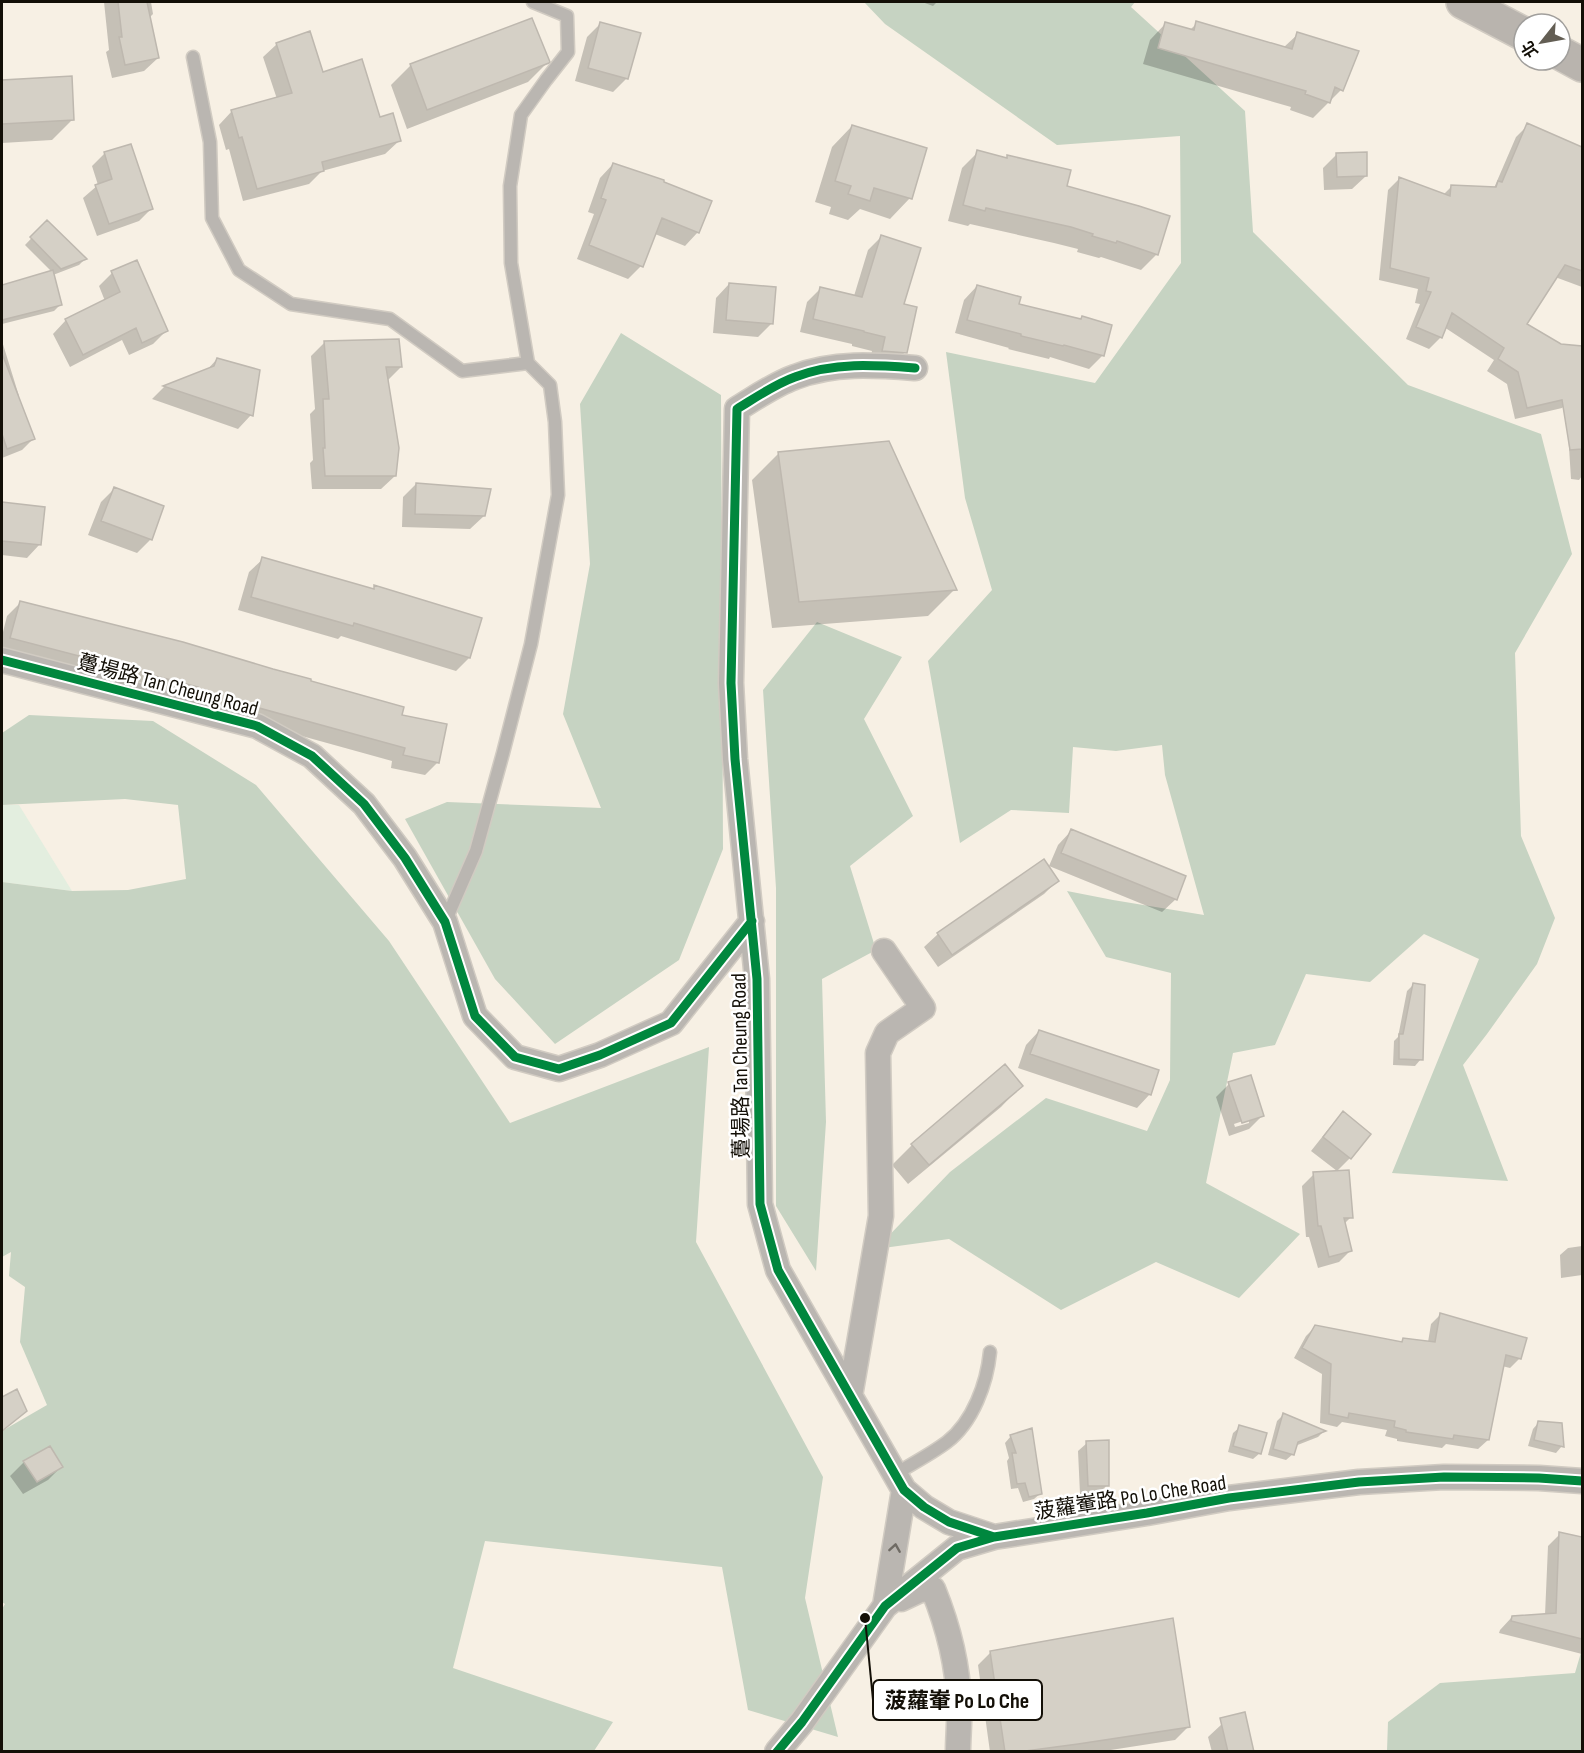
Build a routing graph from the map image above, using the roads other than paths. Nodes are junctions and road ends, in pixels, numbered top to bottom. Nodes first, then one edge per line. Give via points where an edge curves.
1 (533, 2) edge
2 (1463, 2) edge
3 (1512, 28) edge
4 (194, 57) dead end
5 (528, 363) junction
6 (915, 368) dead end
7 (2, 660) edge
8 (752, 921) junction
9 (445, 922) junction
10 (884, 951) dead end
11 (990, 1352) dead end
12 (850, 1396) junction
13 (1582, 1481) edge
14 (899, 1482) junction
15 (994, 1537) junction
16 (885, 1606) junction
17 (777, 1752) edge
18 (958, 1752) edge

1 - 5 lane via 567,16 568,52 521,115 510,186 511,263
2 - 3 main road
4 - 5 lane via 210,142 212,218 239,270 291,304 390,319 462,370
5 - 9 lane via 550,385 558,495 531,644 503,753 476,852
6 - 8 street via 866,364 832,367 794,377 737,409 731,683
7 - 9 street, 躉場路 Tan Cheung Road via 257,726 312,756 364,804 405,858
8 - 9 street, 躉場路 Tan Cheung Road via 671,1023 559,1070 516,1058 475,1016
8 - 12 street, 躉場路 Tan Cheung Road via 758,979 759,1204 778,1270
10 - 12 street via 923,1008 887,1033 878,1053 881,1216
11 - 14 lane via 982,1390 961,1426 948,1442
12 - 14 street, 躉場路 Tan Cheung Road
13 - 15 street, 菠蘿輋路 Po Lo Che Road via 1444,1477 1359,1482 1229,1498
14 - 15 street, 躉場路 Tan Cheung Road via 924,1507 949,1522
16 -> 14 street
15 - 16 street, 菠蘿輋路 Po Lo Che Road via 957,1548
16 - 17 street, 菠蘿輋路 Po Lo Che Road
16 - 18 street via 920,1590 933,1589 952,1643 959,1704

